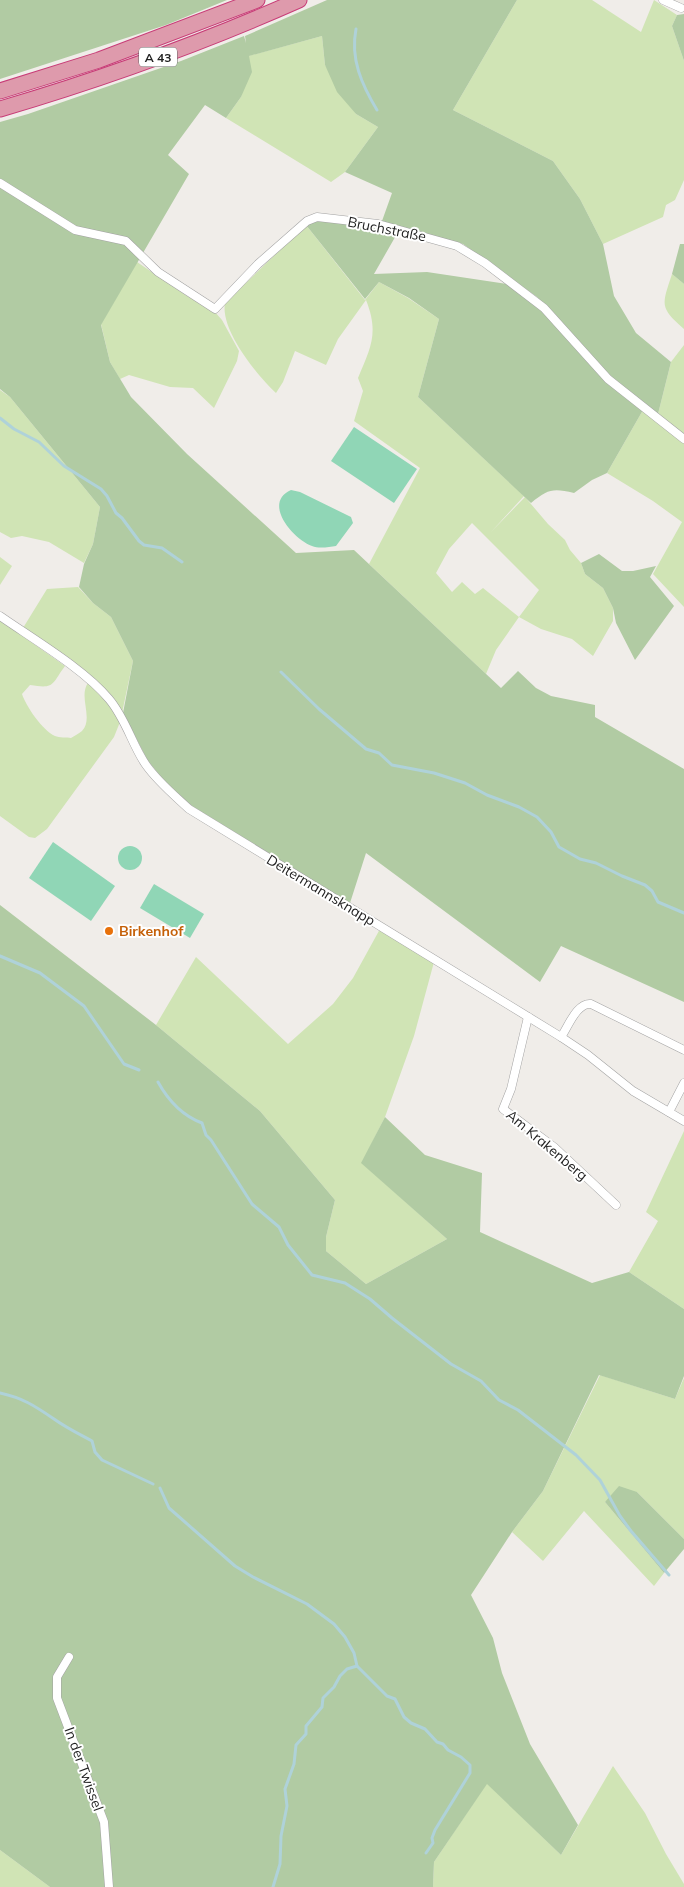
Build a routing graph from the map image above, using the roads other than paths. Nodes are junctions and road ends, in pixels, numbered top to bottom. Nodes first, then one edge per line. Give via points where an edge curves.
1 (257, 0) edge
2 (299, 0) edge
3 (663, 0) edge
4 (683, 9) edge
5 (4, 90) edge
6 (6, 107) edge
7 (0, 183) edge
8 (684, 439) edge
9 (0, 616) edge
10 (528, 1017) junction
11 (561, 1038) junction
12 (684, 1050) edge
13 (684, 1083) edge
14 (669, 1112) junction
15 (684, 1120) edge
16 (616, 1205) dead end
17 (69, 1657) dead end
18 (109, 1887) edge

1 - 5 highway, A 43 via 108,57
2 - 6 highway, A 43 via 181,49
3 - 4 street
7 - 8 street, Bruchstraße via 75,230 126,241 158,272 215,309 258,264 307,221 317,217 378,224 457,246 544,308 608,379
9 - 10 street, Deitermannsknapp via 104,693 120,715 145,764 189,809
10 - 11 street, Deitermannsknapp
10 - 16 street, Am Krakenberg via 503,1109 554,1147
11 - 12 street via 581,1006 591,1004
11 - 14 street, Deitermannsknapp
13 - 14 street
14 - 15 street, Deitermannsknapp
17 - 18 street, In der Twissel via 57,1676 57,1698 104,1822

